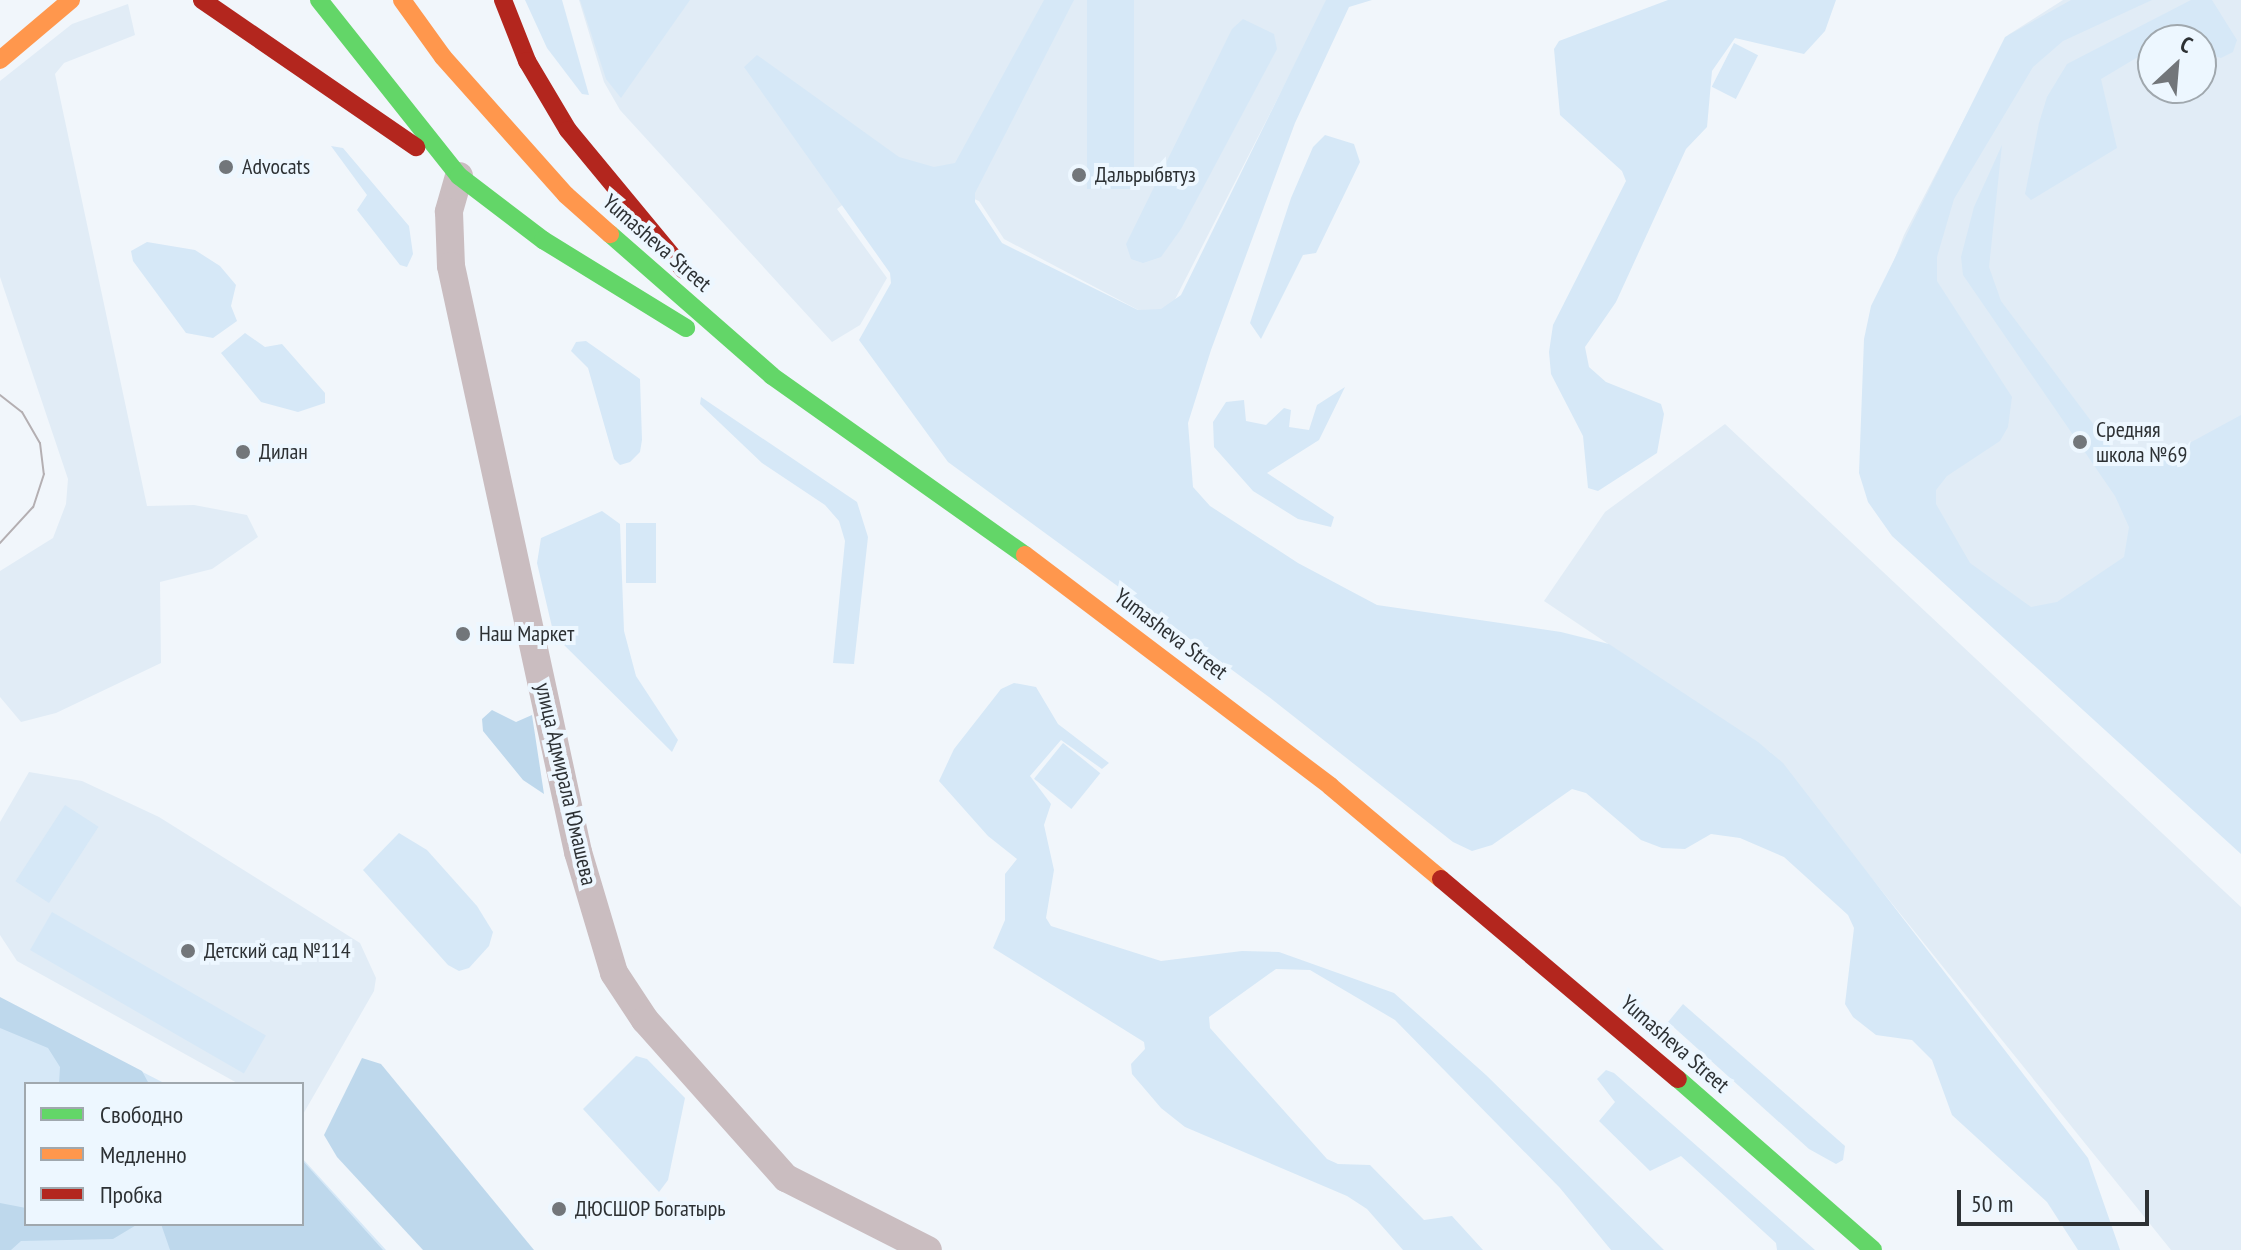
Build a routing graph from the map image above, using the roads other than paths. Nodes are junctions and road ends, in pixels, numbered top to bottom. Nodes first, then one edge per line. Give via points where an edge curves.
1 (71, 0) edge
2 (319, 0) edge
3 (402, 0) edge
4 (503, 0) edge
5 (213, 3) edge
6 (513, 24) junction
7 (500, 49) dead end
8 (443, 57) junction
9 (0, 60) edge
10 (479, 63) dead end
11 (459, 176) junction
12 (559, 209) junction
13 (772, 376) junction
14 (928, 1250) edge
15 (1873, 1250) edge

1 - 9 main road
2 - 11 main road
3 - 8 main road, Yumasheva Street
4 - 6 main road
5 - 11 main road
6 - 7 main road
6 - 13 main road via 527,61 568,130
8 - 10 main road
8 - 12 main road, Yumasheva Street
11 - 12 main road via 536,221
11 - 13 main road via 543,240
11 - 14 street, улица Адмирала Юмашева via 449,212 451,266 578,852 614,973 654,1032 786,1178
12 - 13 main road, Yumasheva Street
13 - 15 main road, Yumasheva Street via 1053,575 1330,786 1616,1025

